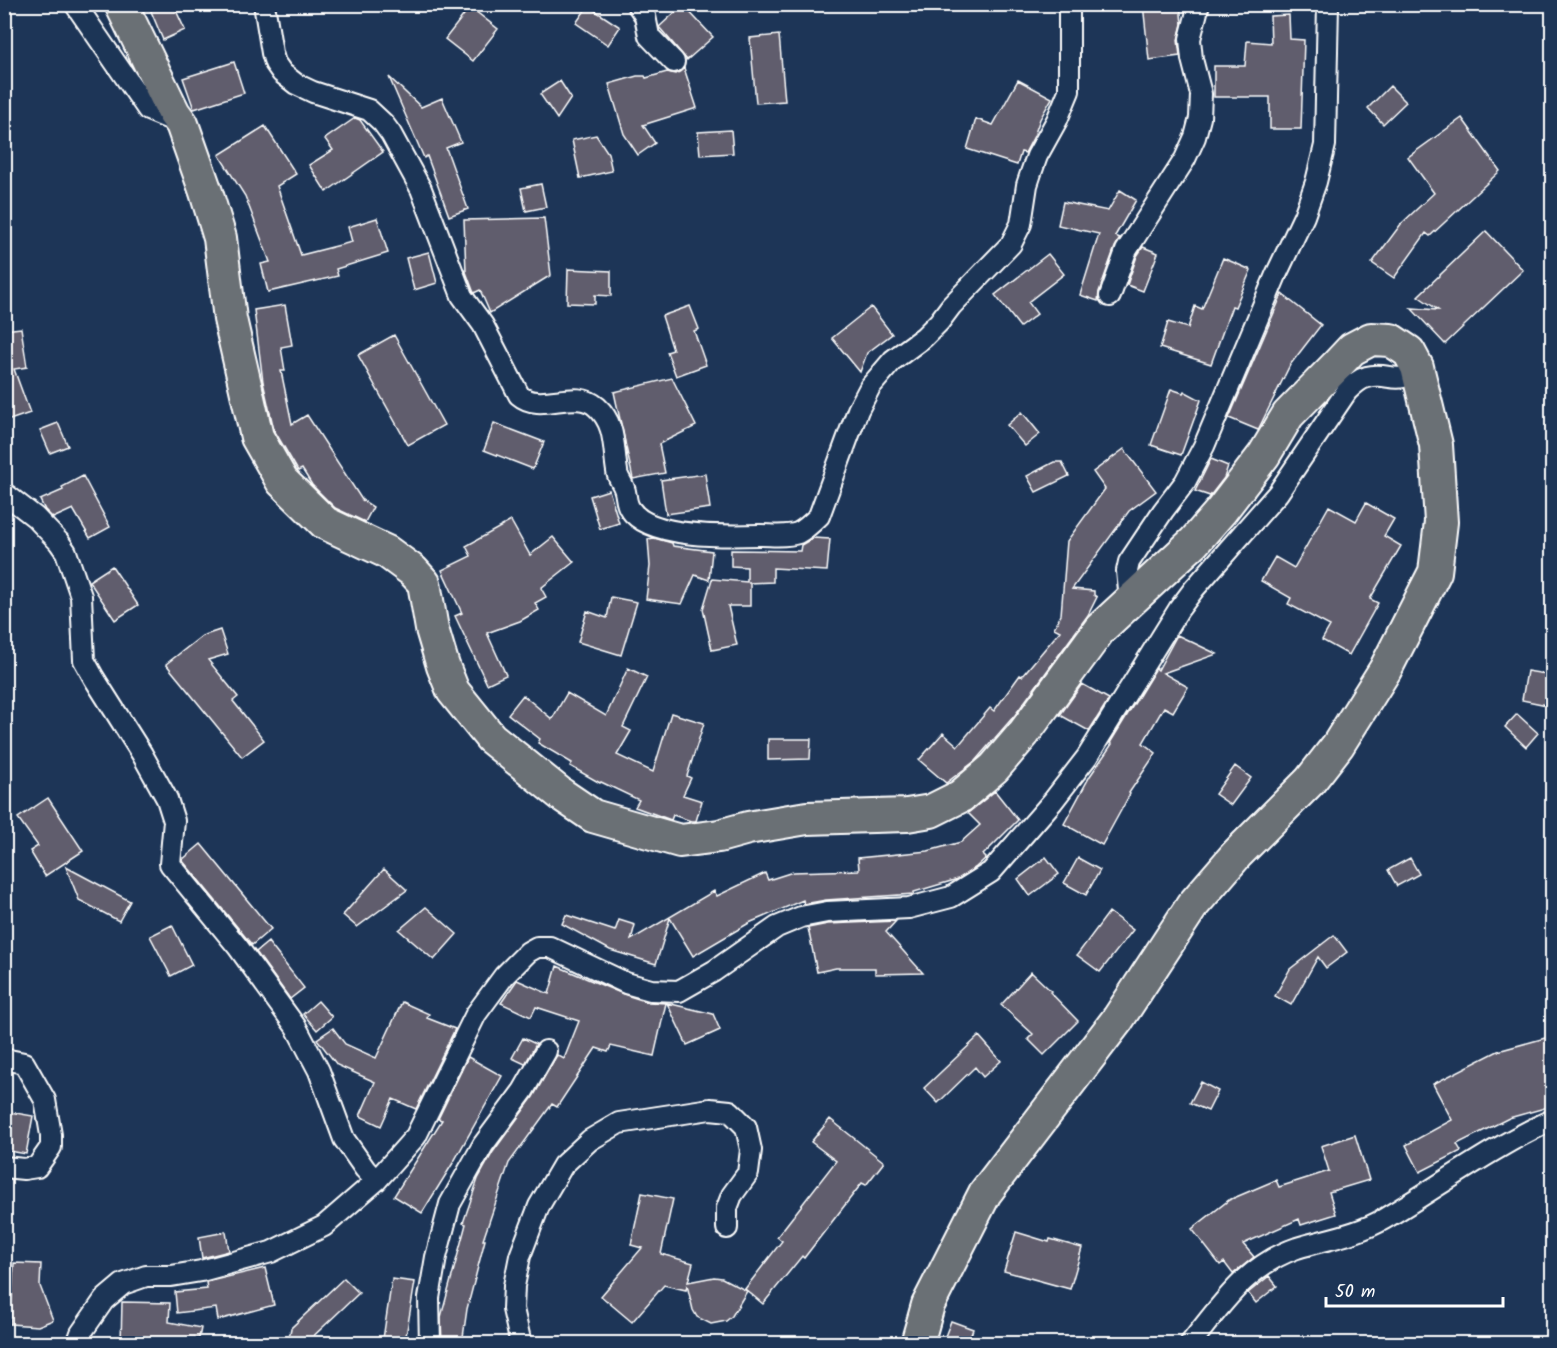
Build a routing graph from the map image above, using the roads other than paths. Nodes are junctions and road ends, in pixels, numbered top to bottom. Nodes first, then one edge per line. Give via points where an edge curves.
1 (75, 4) edge
2 (121, 4) edge
3 (264, 4) edge
4 (637, 4) edge
5 (1069, 4) edge
6 (1199, 4) edge
7 (1328, 4) edge
8 (674, 62) dead end
9 (182, 124) junction
10 (1110, 296) dead end
11 (1417, 367) junction
12 (4, 493) edge
13 (1130, 600) junction
14 (546, 1051) dead end
15 (4, 1059) edge
16 (1552, 1120) edge
17 (4, 1167) edge
18 (376, 1181) junction
19 (727, 1228) dead end
20 (77, 1344) edge
21 (430, 1344) edge
22 (521, 1344) edge
23 (917, 1344) edge
24 (1190, 1344) edge

1 - 9 street via 148,110
2 - 9 main road
3 - 5 street via 274,63 282,73 313,92 369,110 391,134 421,189 462,296 483,325 519,394 539,403 578,400 595,405 609,423 617,473 626,502 636,517 646,524 708,537 796,534 809,526 819,516 858,410 876,380 893,360 924,337 1011,244 1021,224 1034,164 1069,91
4 - 8 street via 645,16 649,36
6 - 10 street via 1190,39 1201,94 1195,137 1126,251
7 - 13 street via 1325,145 1316,182 1204,446 1185,482 1128,562
9 - 13 main road via 220,238 230,319 257,436 282,481 325,523 387,552 413,571 423,583 432,629 453,691 491,738 593,816 680,841 807,818 931,811 961,796 994,768 1100,629
11 - 13 main road via 1409,352 1390,340 1371,339 1352,349 1288,415 1251,473 1194,542
11 - 18 street via 1405,378 1367,377 1347,391 1278,494 1179,609 1087,757 991,872 951,897 909,908 801,917 777,927 679,991 651,990 626,983 550,947 537,947 512,968 476,1014 416,1136
11 - 23 main road via 1436,445 1441,522 1435,572 1390,660 1331,754 1192,906 1118,1019 985,1193 928,1305
12 - 18 street via 35,517 66,552 81,596 84,660 167,799 174,821 170,864 238,947 296,1027 319,1071 344,1139
14 - 21 street via 523,1091 483,1145 450,1203 429,1298
15 - 17 street via 24,1063 38,1085 45,1100 51,1147 37,1167
16 - 24 street via 1523,1133 1381,1221 1268,1261 1241,1281
18 - 20 street via 324,1226 271,1252 201,1271 146,1276 123,1284 104,1300
19 - 22 street via 727,1208 748,1173 752,1150 746,1127 730,1111 710,1109 619,1122 590,1140 563,1165 539,1206 520,1256 514,1286 513,1309

